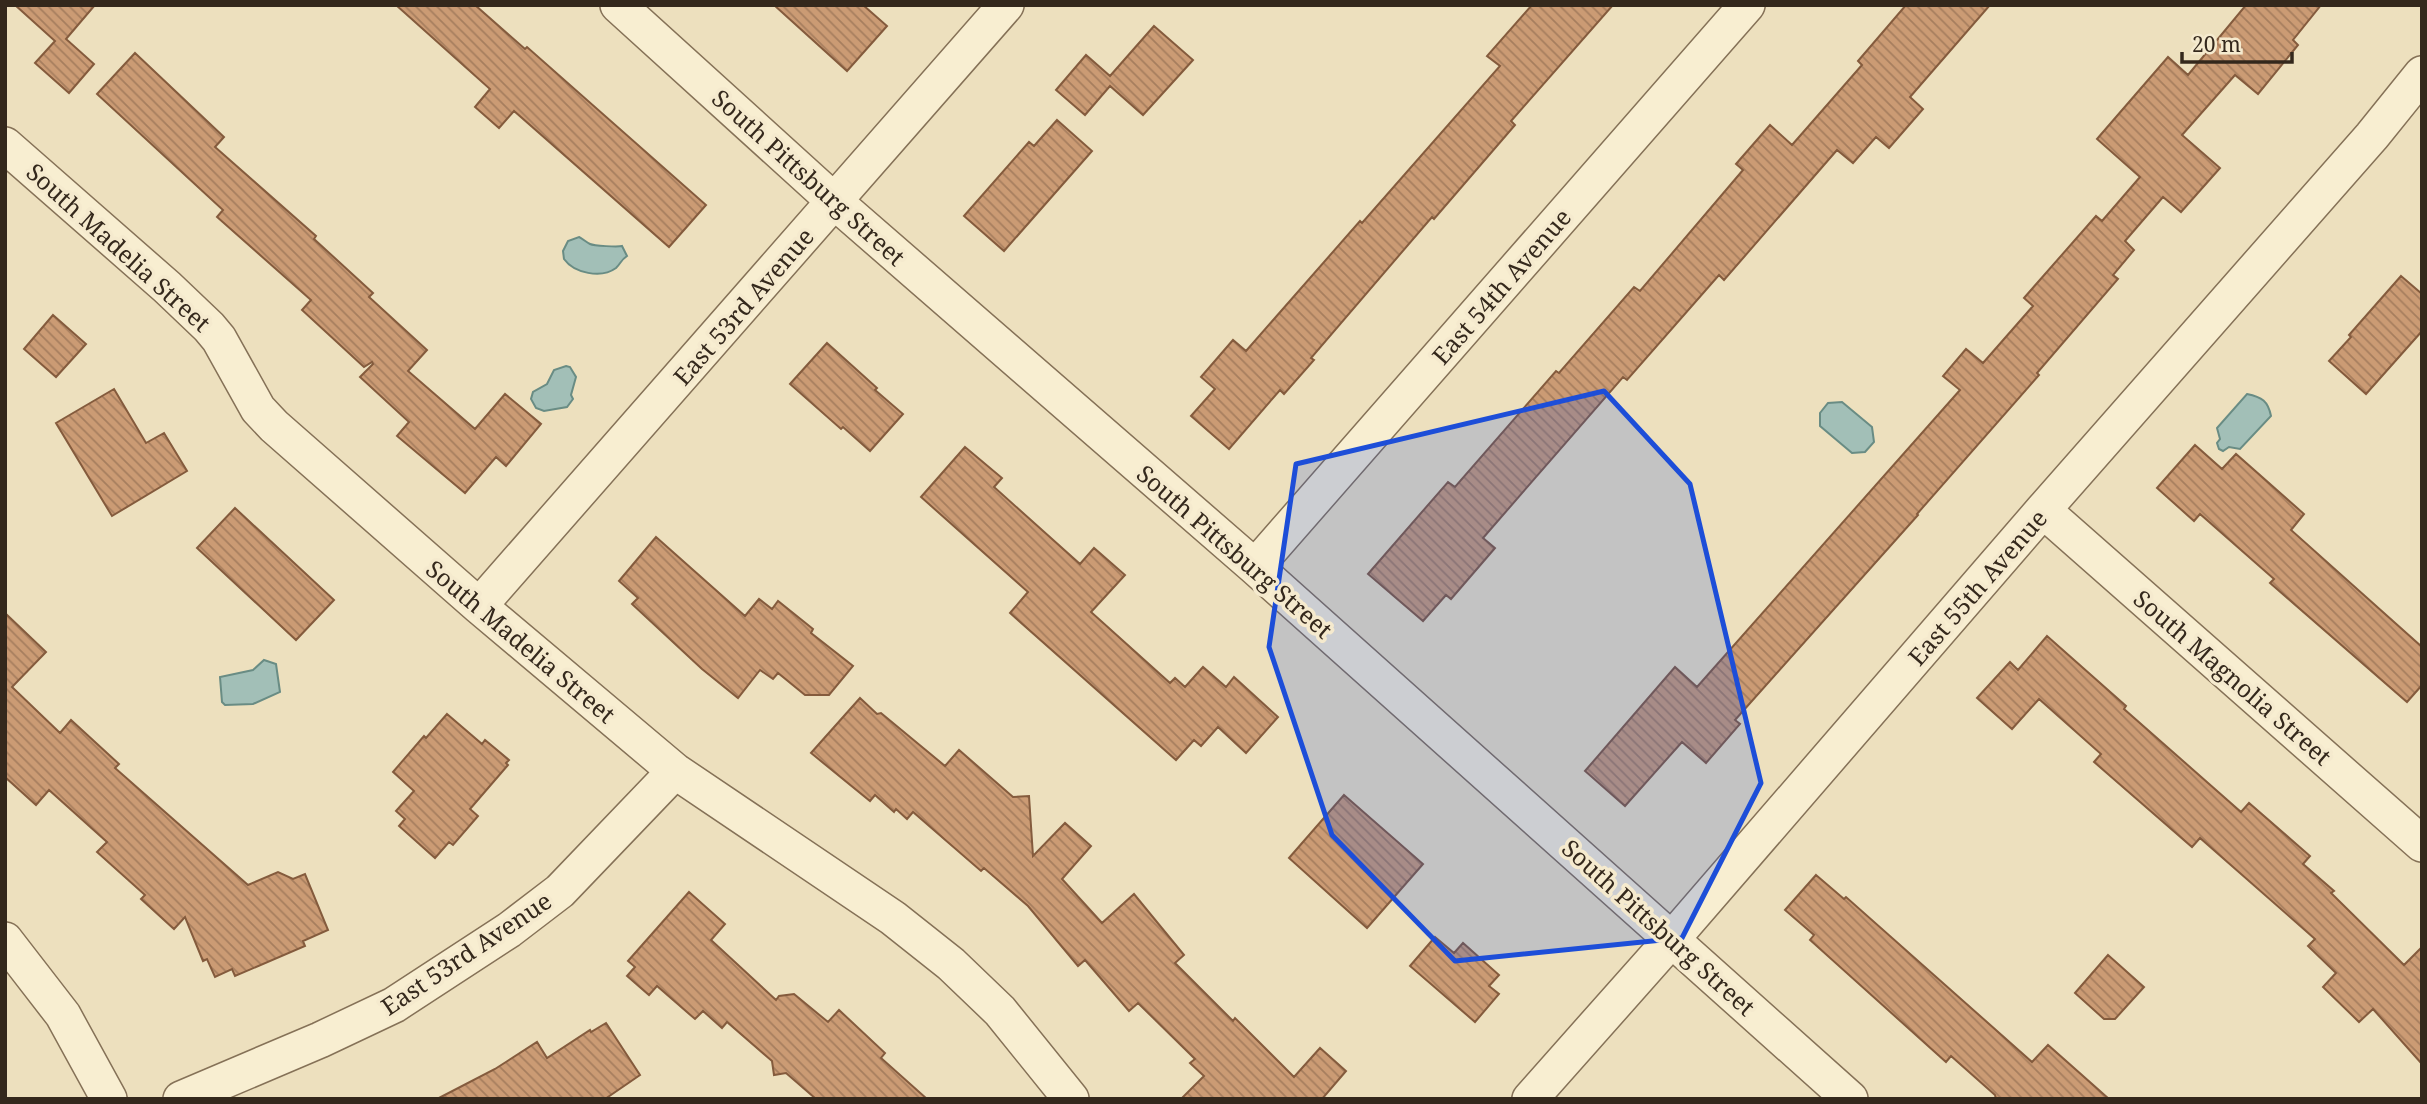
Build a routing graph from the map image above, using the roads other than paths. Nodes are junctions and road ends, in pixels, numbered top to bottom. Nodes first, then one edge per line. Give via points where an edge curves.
1 (618, 5) edge
2 (1006, 5) edge
3 (1747, 5) edge
4 (2422, 74) edge
5 (5, 145) edge
6 (834, 201) junction
7 (2043, 510) junction
8 (1255, 568) junction
9 (480, 606) junction
10 (675, 771) junction
11 (2422, 844) edge
12 (1672, 939) junction
13 (5, 940) edge
14 (109, 1099) edge
15 (181, 1099) edge
16 (1072, 1099) edge
17 (1530, 1099) edge
18 (1850, 1099) edge

1 - 6 street, South Pittsburg Street
2 - 6 street, East 53rd Avenue
3 - 8 street, East 54th Avenue
4 - 7 street, East 55th Avenue
5 - 9 street, South Madelia Street via 209,327 258,409 274,426
6 - 8 street, South Pittsburg Street
6 - 9 street, East 53rd Avenue
7 - 11 street, South Magnolia Street
7 - 12 street, East 55th Avenue
8 - 12 street, South Pittsburg Street
9 - 10 street, South Madelia Street
10 - 15 street, East 53rd Avenue via 560,891 509,930 394,1005
10 - 16 street, South Madelia Street via 893,918 951,964 1000,1011
12 - 17 street, East 55th Avenue
12 - 18 street, South Pittsburg Street
13 - 14 street via 63,1015

